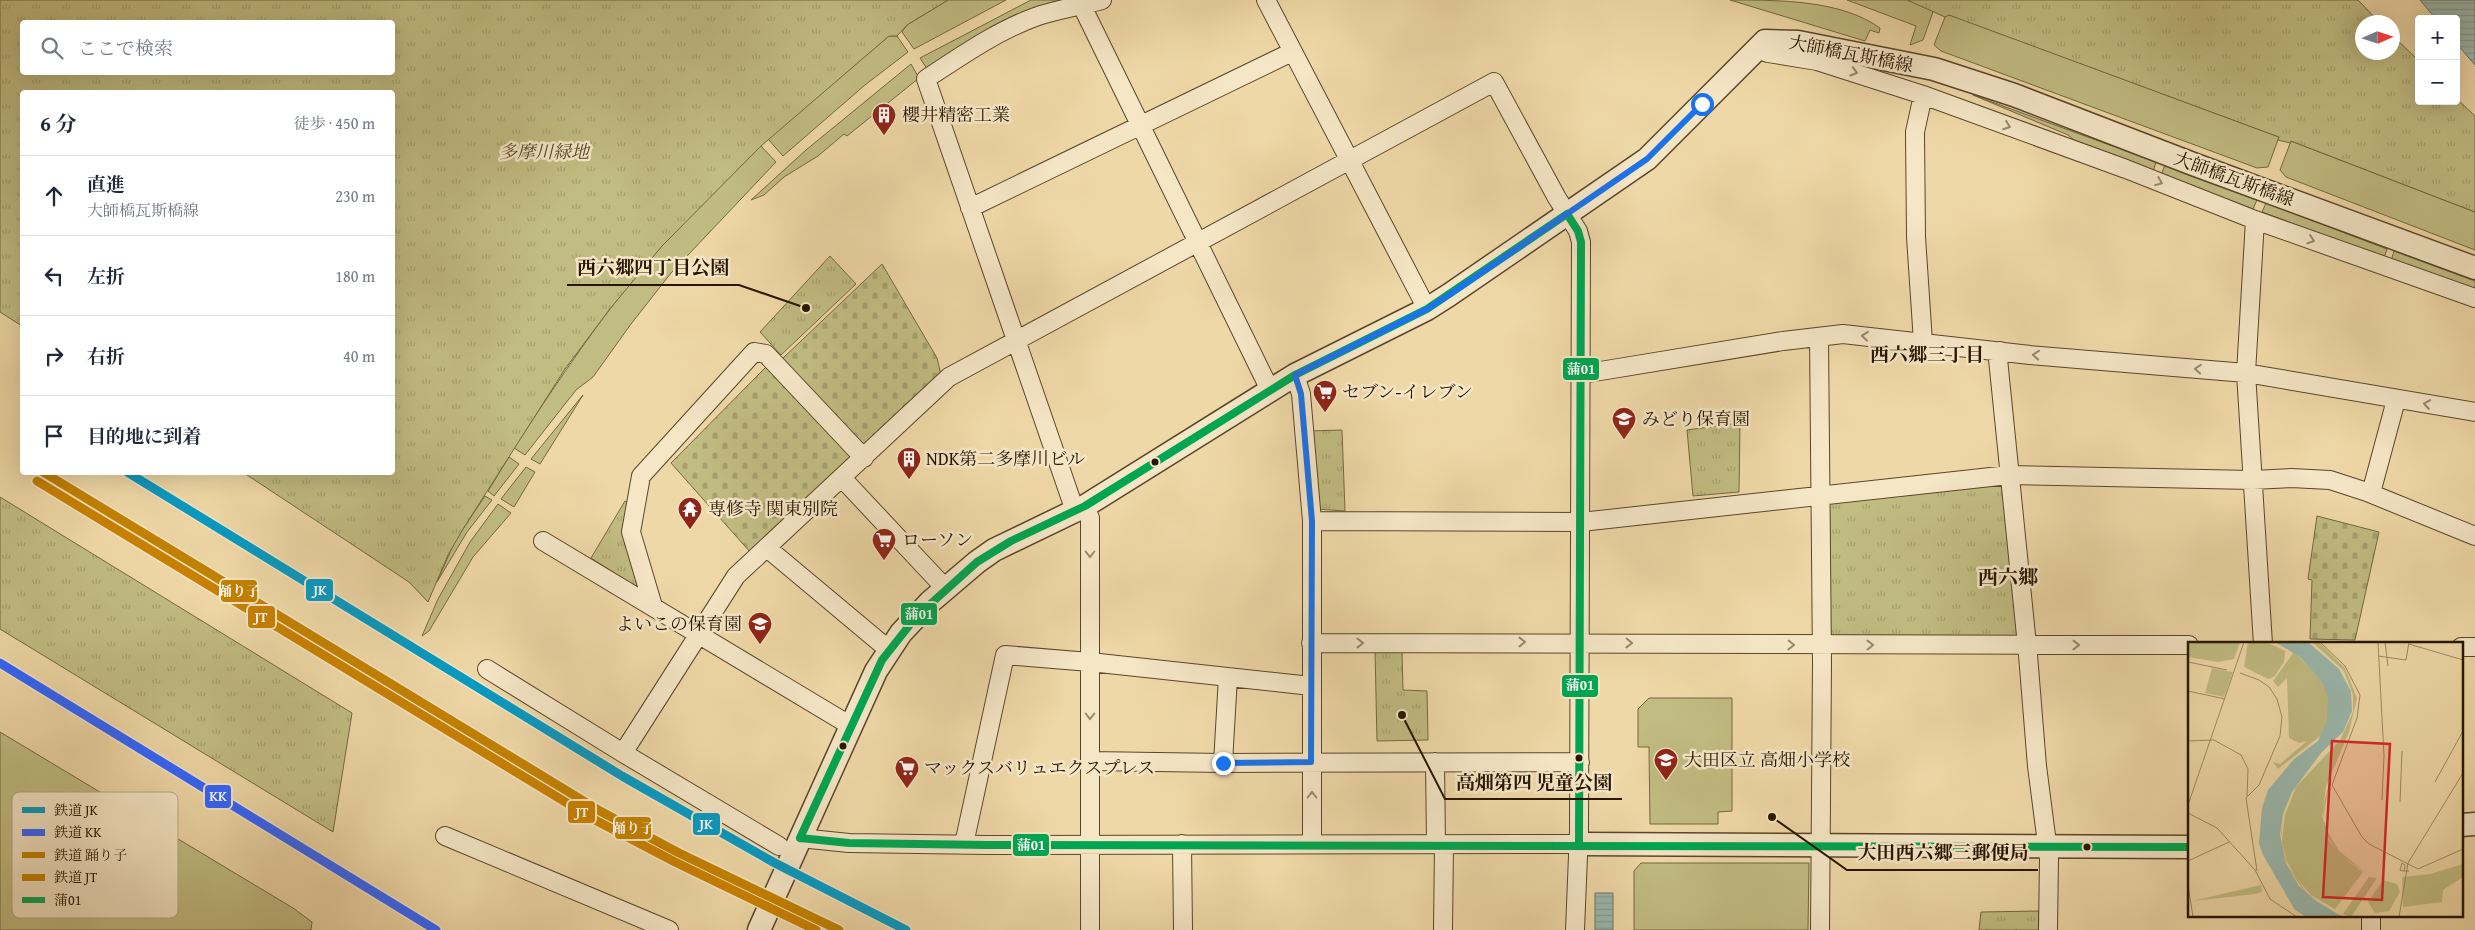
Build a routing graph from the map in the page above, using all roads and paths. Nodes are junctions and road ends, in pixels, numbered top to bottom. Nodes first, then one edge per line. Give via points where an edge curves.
1 (1102, 0) edge
2 (1266, 0) edge
3 (1082, 6) junction
4 (1756, 48) junction
5 (1292, 52) junction
6 (1923, 95) junction
7 (1139, 125) junction
8 (1349, 160) junction
9 (970, 208) junction
10 (1567, 214) junction
11 (2255, 220) junction
12 (1197, 241) junction
13 (2475, 268) edge
14 (2475, 298) edge
15 (1427, 309) junction
16 (1819, 337) junction
17 (1017, 341) junction
18 (1923, 342) junction
19 (2000, 351) junction
20 (2246, 373) junction
21 (1582, 374) junction
22 (1295, 375) junction
23 (1270, 390) junction
24 (2396, 400) junction
25 (2475, 412) edge
26 (864, 458) junction
27 (2009, 475) junction
28 (842, 478) junction
29 (2252, 480) junction
30 (2371, 493) junction
31 (1821, 496) junction
32 (1080, 508) junction
33 (1312, 521) junction
34 (1581, 522) junction
35 (2475, 536) edge
36 (543, 541) dead end
37 (766, 548) junction
38 (946, 589) junction
39 (653, 606) junction
40 (698, 636) junction
41 (1311, 642) junction
42 (1580, 642) junction
43 (2263, 642) edge
44 (1821, 645) junction
45 (2028, 645) junction
46 (2188, 645) edge
47 (2462, 647) edge
48 (2475, 647) edge
49 (889, 650) junction
50 (1090, 662) junction
51 (487, 669) dead end
52 (1228, 677) junction
53 (1311, 686) junction
54 (851, 726) junction
55 (623, 753) junction
56 (1090, 761) junction
57 (1311, 762) junction
58 (1435, 762) junction
59 (1580, 762) junction
60 (1223, 763) junction
61 (2475, 824) edge
62 (2462, 825) edge
63 (446, 836) dead end
64 (800, 838) junction
65 (964, 844) junction
66 (1090, 844) junction
67 (1182, 844) junction
68 (1312, 844) junction
69 (1579, 844) junction
70 (1440, 845) junction
71 (1820, 845) junction
72 (779, 846) dead end
73 (2047, 846) junction
74 (2188, 847) edge
75 (669, 930) edge
76 (759, 930) edge
77 (1090, 930) edge
78 (1183, 930) edge
79 (1443, 930) edge
80 (1575, 930) edge
81 (1820, 930) edge
82 (2048, 930) edge

1 - 3 street
2 - 5 street
3 - 7 street
3 - 9 street via 1038,16 1023,23 969,51 926,79
4 -> 6 street via 1817,61
4 - 10 street, 大師橋瓦斯橋線 via 1647,159
4 - 13 street, 大師橋瓦斯橋線 via 1765,41 1790,41 1934,69 2014,95
5 - 7 street
5 - 8 street
6 -> 11 street
6 - 18 street via 1915,132 1916,238
7 - 9 street
7 - 12 street
8 - 10 street via 1494,82
8 - 12 street
8 - 15 street
9 - 17 street
10 - 15 street, 大師橋瓦斯橋線
10 - 21 street via 1581,242
11 -> 14 street
11 - 20 street
12 - 17 street
12 - 23 street
15 - 22 street, 大師橋瓦斯橋線
18 -> 16 street via 1843,334
16 - 21 street
16 - 31 street
17 - 26 street via 949,377
17 - 32 street
18 - 19 street
20 -> 19 street
19 - 27 street via 1998,359
20 - 24 street
20 - 29 street
21 - 34 street
22 - 23 street, 大師橋瓦斯橋線
22 - 33 street via 1301,394
23 - 32 street, 大師橋瓦斯橋線
25 -> 24 street
24 - 30 street
26 - 28 street
26 - 39 street via 766,354 754,352 641,476 631,532
27 - 29 street
27 - 31 street
27 - 45 street
28 - 37 street
28 - 38 street
29 - 30 street via 2330,480
29 - 43 street
30 - 35 street
31 - 34 street
31 - 44 street
32 - 38 street, 大師橋瓦斯橋線 via 994,550
32 -> 50 street via 1090,518
33 - 34 street
33 - 41 street
34 - 42 street
36 - 39 street
37 - 40 street via 736,576
37 - 49 street
38 - 49 street, 大師橋瓦斯橋線 via 916,616
39 - 40 street
40 - 54 street
40 - 55 street
41 -> 42 street
41 - 53 street
42 -> 44 street
42 - 59 street
44 -> 45 street
44 - 71 street
45 -> 46 street
45 - 73 street
47 - 48 street
49 - 54 street, 大師橋瓦斯橋線
50 - 52 street
50 -> 56 street
50 - 65 street via 1005,655
51 - 55 street
52 - 53 street
52 - 60 street
53 - 57 street
54 - 64 street, 大師橋瓦斯橋線
55 - 72 street
56 - 60 street
56 - 66 street
57 - 58 street
57 - 60 street
68 -> 57 street
58 - 59 street
58 - 70 street
59 - 69 street
61 - 62 street
63 - 75 street
64 - 65 street via 849,843
64 - 76 street, 大師橋瓦斯橋線
65 - 66 street
66 - 67 street
66 - 77 street
67 - 68 street
67 - 78 street
68 - 70 street
69 - 70 street
69 - 71 street
69 - 80 street
70 - 79 street
71 - 73 street
71 - 81 street
73 - 74 street
73 - 82 street

